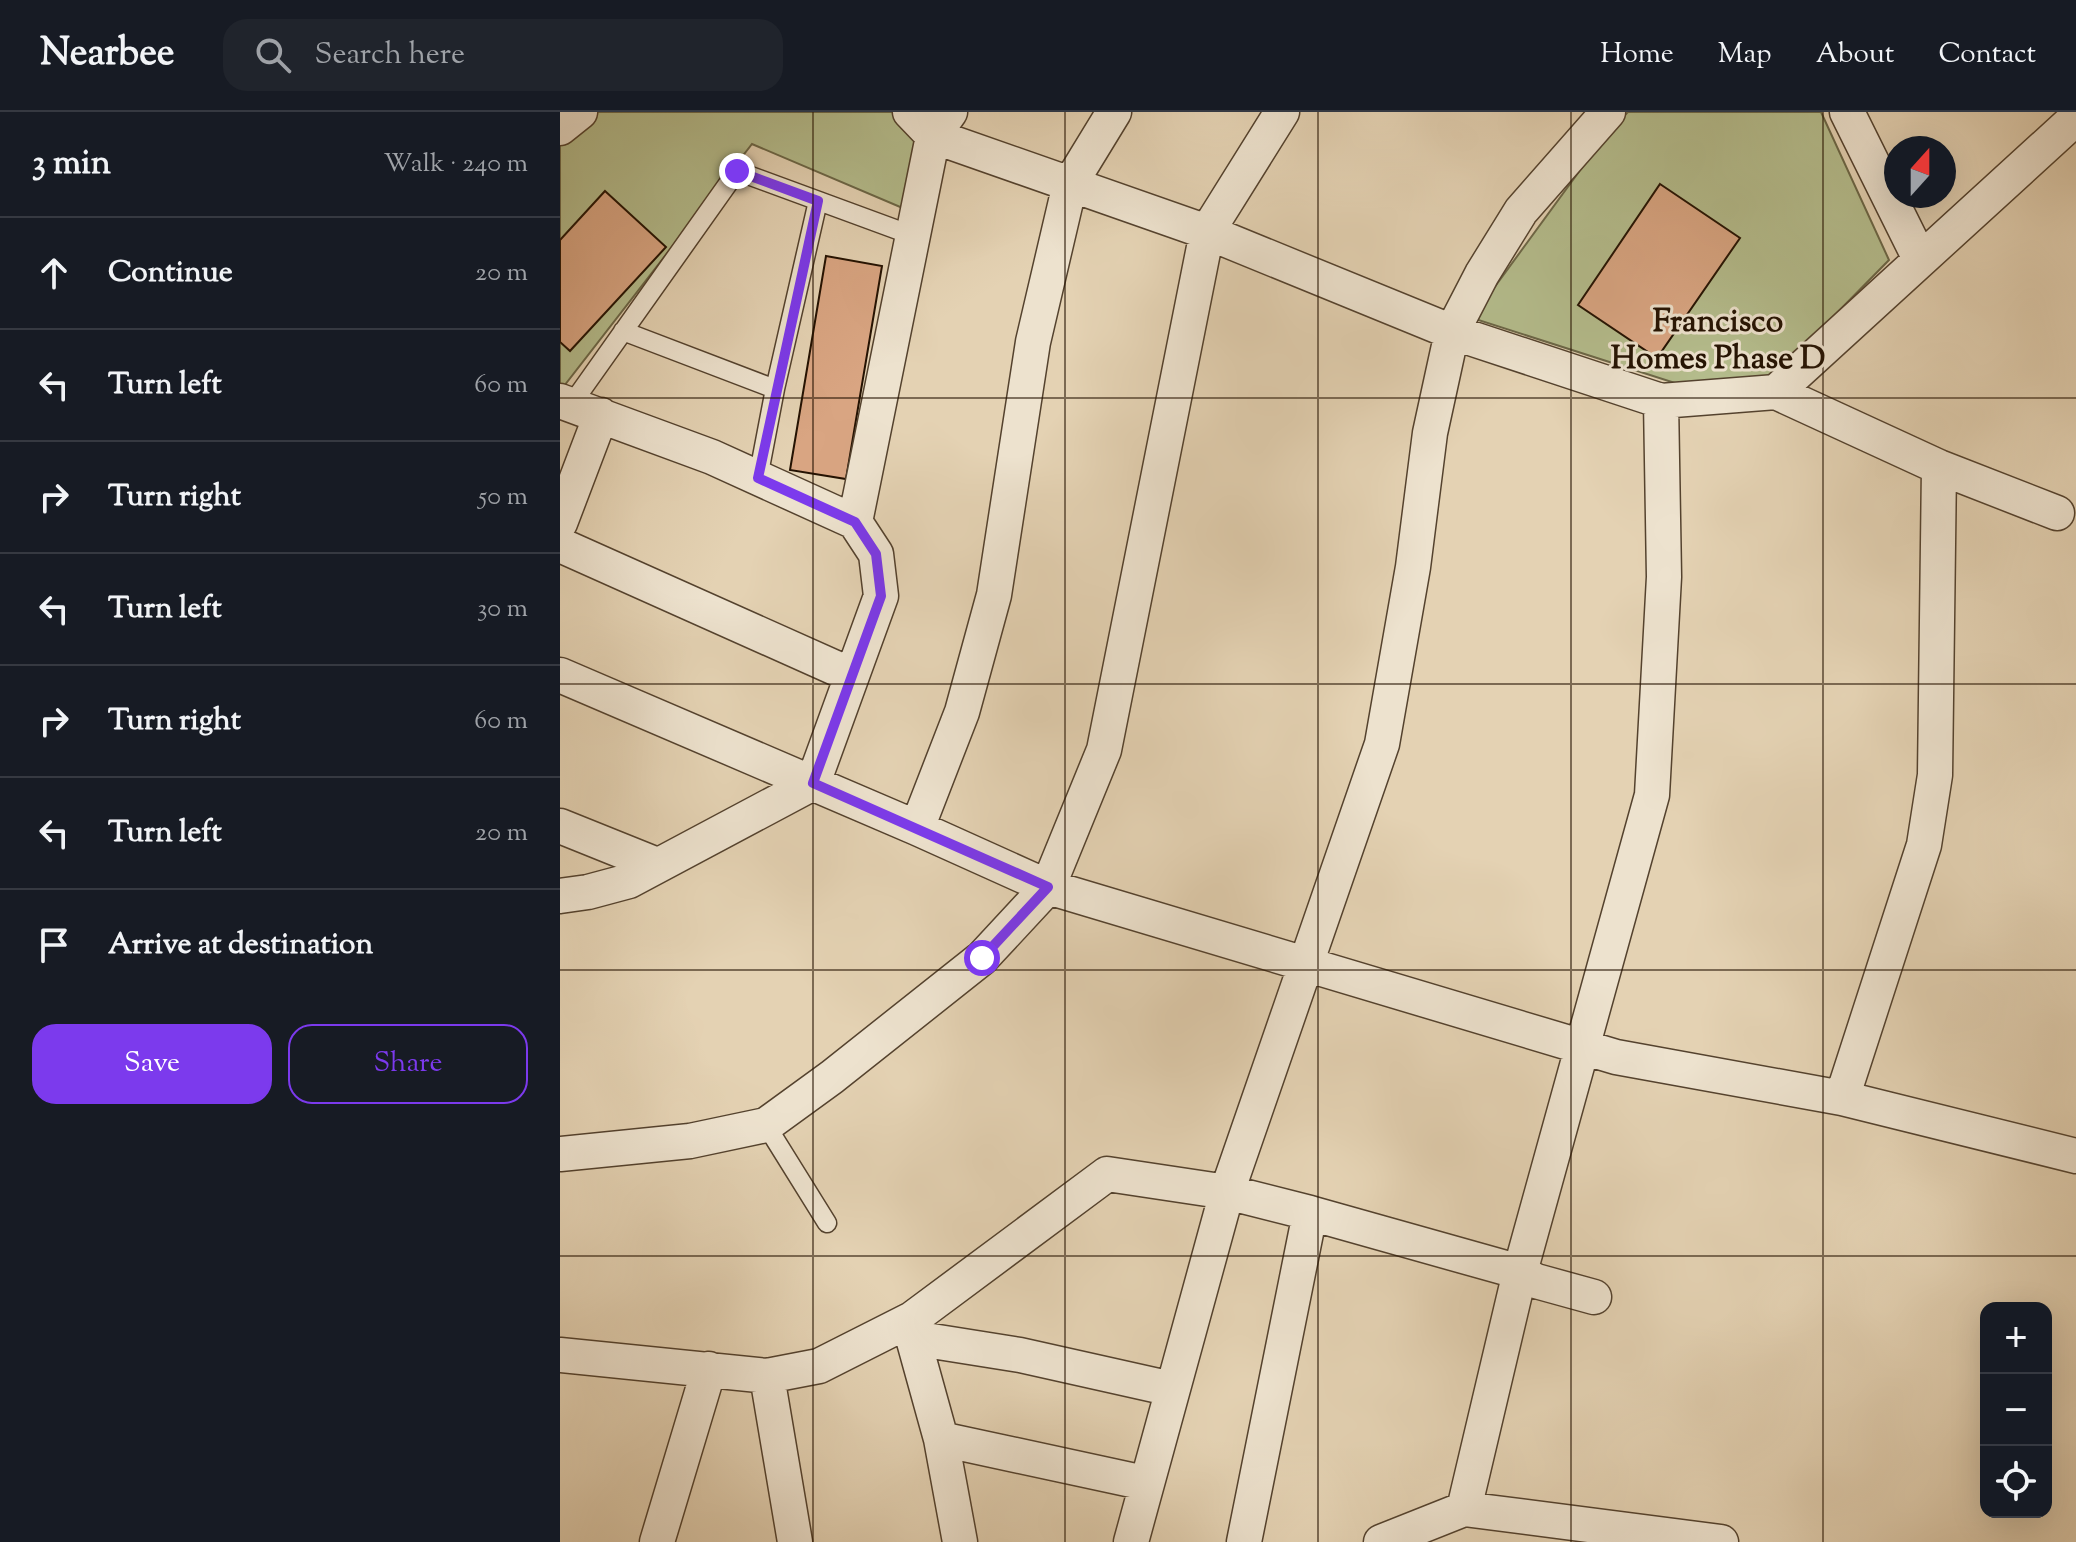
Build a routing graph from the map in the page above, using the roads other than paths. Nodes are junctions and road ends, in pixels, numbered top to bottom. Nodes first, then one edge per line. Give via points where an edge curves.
1 (580, 112) edge
2 (910, 112) edge
3 (1114, 112) edge
4 (1282, 112) edge
5 (1608, 112) edge
6 (1847, 112) edge
7 (2076, 118) edge
8 (942, 124) edge
9 (560, 128) edge
10 (1070, 184) junction
11 (818, 201) junction
12 (1207, 232) junction
13 (914, 236) junction
14 (1920, 259) junction
15 (623, 331) junction
16 (1452, 332) junction
17 (775, 389) junction
18 (1776, 392) junction
19 (1661, 401) junction
20 (577, 407) edge
21 (1939, 467) junction
22 (758, 478) junction
23 (2057, 513) dead end
24 (855, 522) junction
25 (560, 523) edge
26 (560, 545) edge
27 (560, 675) edge
28 (851, 675) junction
29 (813, 783) junction
30 (560, 826) edge
31 (917, 828) junction
32 (657, 865) junction
33 (1048, 887) junction
34 (560, 896) edge
35 (1306, 966) junction
36 (1581, 1046) junction
37 (1842, 1098) junction
38 (766, 1125) junction
39 (560, 1154) edge
40 (2076, 1156) edge
41 (1227, 1192) junction
42 (1310, 1213) junction
43 (827, 1223) dead end
44 (1520, 1272) junction
45 (1594, 1297) dead end
46 (912, 1329) junction
47 (560, 1355) edge
48 (709, 1369) junction
49 (767, 1376) junction
50 (1172, 1389) junction
51 (941, 1439) junction
52 (1145, 1483) junction
53 (1464, 1509) junction
54 (657, 1542) edge
55 (795, 1542) edge
56 (960, 1542) edge
57 (1131, 1542) edge
58 (1244, 1542) edge
59 (1381, 1542) edge
60 (1721, 1542) edge

1 - 9 street
2 - 8 street
3 - 10 street
4 - 12 street
5 - 16 street via 1521,211
6 - 14 street
7 - 14 street
8 - 10 street
8 - 13 street
10 - 12 street
10 - 31 street via 1033,342 994,595 962,712
11 - 13 lane
11 - 15 lane via 737,171
11 - 17 lane
12 - 16 street
12 - 33 street via 1104,750
13 - 24 street
14 - 18 street
15 - 17 lane
15 - 20 lane
16 - 19 street
16 - 35 street via 1430,433 1382,744
17 - 22 lane
18 - 19 street
18 - 21 street
19 - 36 street via 1664,577 1652,795
20 - 22 street
20 - 25 street
21 - 23 street
21 - 37 street via 1935,775 1924,845
22 - 24 street
24 - 28 street via 876,554 881,596
26 - 28 street
27 - 29 street
28 - 29 street
29 - 31 street
29 - 32 street
30 - 32 street
31 - 33 street
32 - 34 street via 629,881
33 - 35 street
33 - 38 street via 982,958
35 - 36 street
35 - 41 street
36 - 37 street
36 - 44 street
37 - 40 street
38 - 39 street via 690,1141
38 - 43 lane
41 - 42 street
41 - 46 street via 1107,1174
41 - 50 street
42 - 44 street
42 - 58 street
44 - 45 street
44 - 53 street
46 - 49 street via 819,1366
46 - 50 street
46 - 51 street
47 - 48 street
48 - 49 street
48 - 54 street
49 - 55 street
50 - 52 street
51 - 52 street
51 - 56 street
52 - 57 street
53 - 59 street
53 - 60 street

